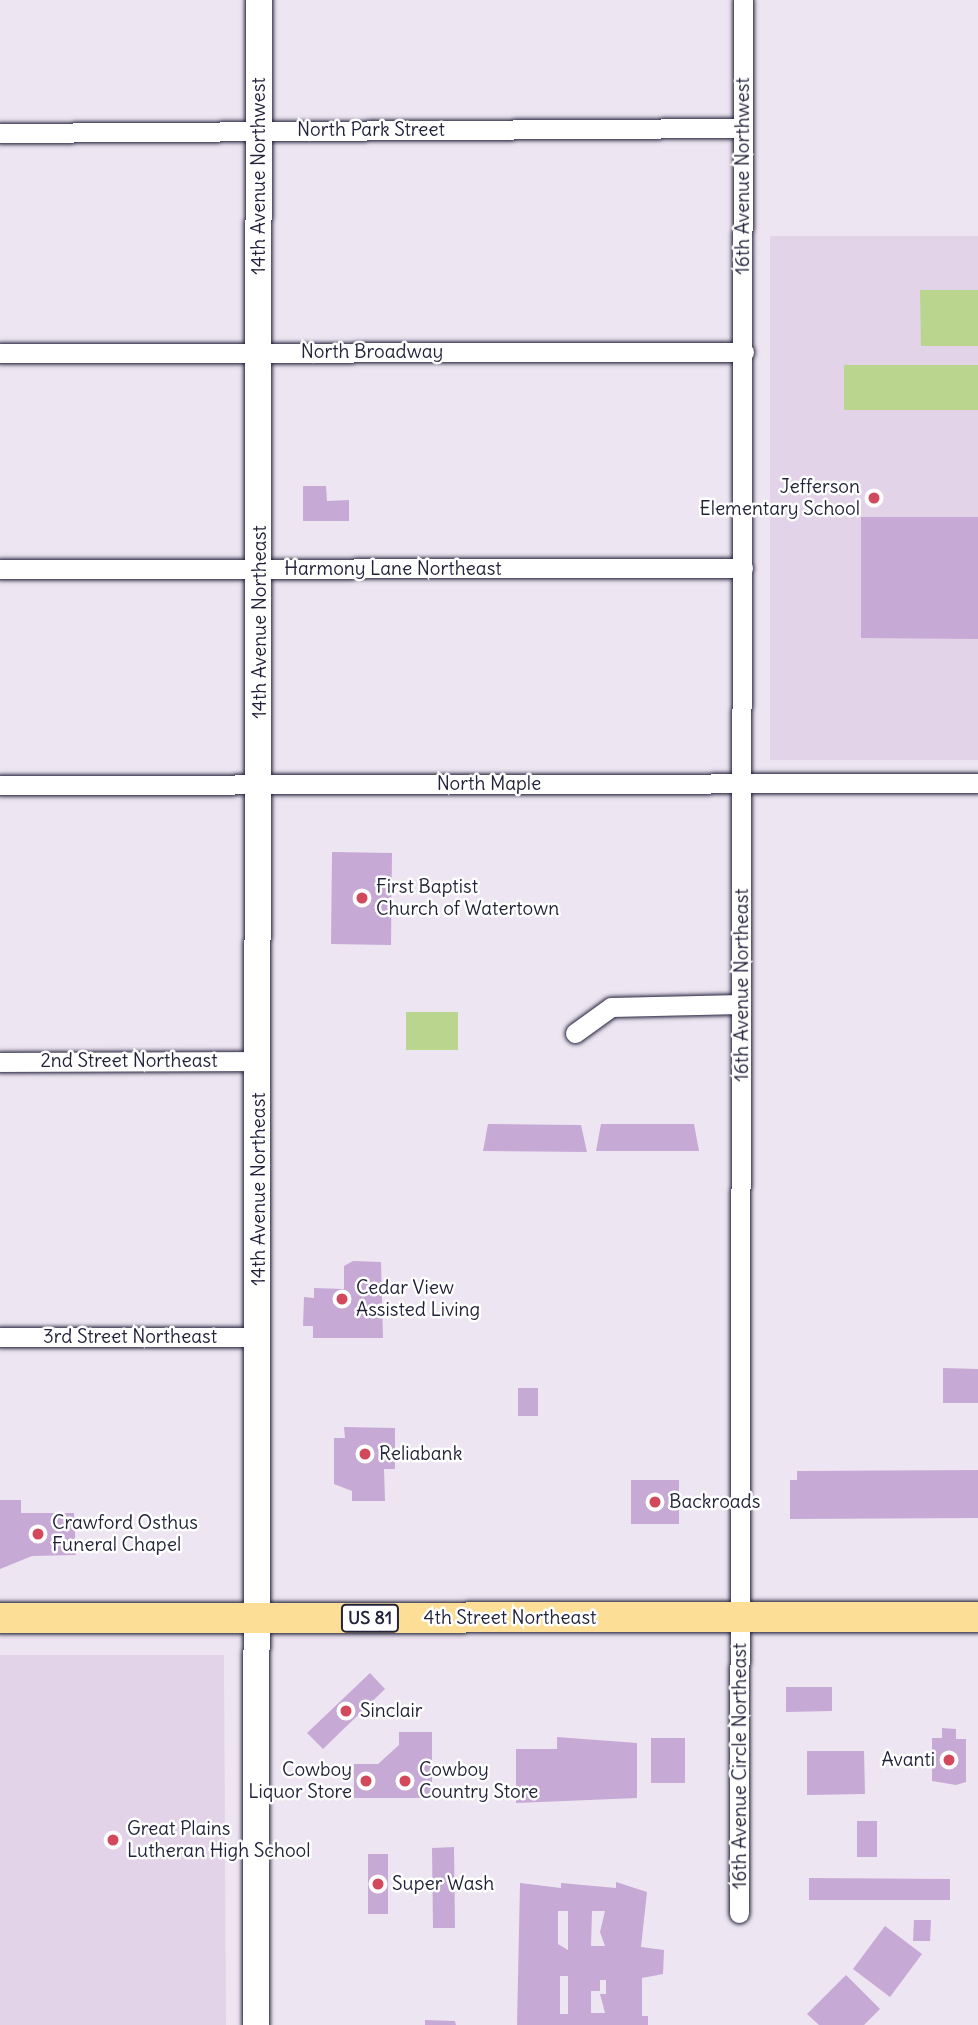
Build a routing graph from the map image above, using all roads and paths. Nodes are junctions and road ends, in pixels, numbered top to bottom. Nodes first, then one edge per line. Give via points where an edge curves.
1 (259, 0) edge
2 (743, 0) edge
3 (743, 128) junction
4 (259, 131) junction
5 (0, 133) edge
6 (259, 352) junction
7 (744, 352) junction
8 (0, 353) edge
9 (0, 569) edge
10 (743, 569) junction
11 (260, 570) junction
12 (978, 783) edge
13 (260, 784) junction
14 (743, 784) junction
15 (0, 785) edge
16 (741, 1004) junction
17 (575, 1033) dead end
18 (258, 1061) junction
19 (0, 1062) edge
20 (0, 1337) edge
21 (259, 1337) junction
22 (978, 1617) edge
23 (0, 1618) edge
24 (257, 1618) junction
25 (741, 1618) junction
26 (738, 1913) dead end
27 (256, 2025) edge

1 - 4 main road, 14th Avenue Northwest
2 - 3 street, 16th Avenue Northwest
3 - 4 street, North Park Street
3 - 7 street, 16th Avenue Northwest
4 - 5 street, North Park Street
4 - 6 main road, 14th Avenue Northwest
6 - 7 street, North Broadway
6 - 8 street, North Broadway
6 - 11 main road, 14th Avenue Northeast
7 - 10 street, 16th Avenue Northeast
9 - 11 street, Harmony Lane Northeast
10 - 11 street, Harmony Lane Northeast
10 - 14 street, 16th Avenue Northeast
11 - 13 main road, 14th Avenue Northeast
12 - 14 street, North Maple
13 - 14 street, North Maple
13 - 15 street, North Maple
13 - 18 main road, 14th Avenue Northeast
14 - 16 street, 16th Avenue Northeast
16 - 17 street via 611,1006
16 - 25 street, 16th Avenue Northeast
18 - 19 street, 2nd Street Northeast
18 - 21 main road, 14th Avenue Northeast
20 - 21 street, 3rd Street Northeast
21 - 24 main road, 14th Avenue Northeast
22 - 25 main road, 4th Street Northeast / US 81
23 - 24 main road, 4th Street Northeast / US 81
24 - 25 main road, 4th Street Northeast / US 81
24 - 27 main road, 14th Avenue Northeast
25 - 26 street, 16th Avenue Circle Northeast

